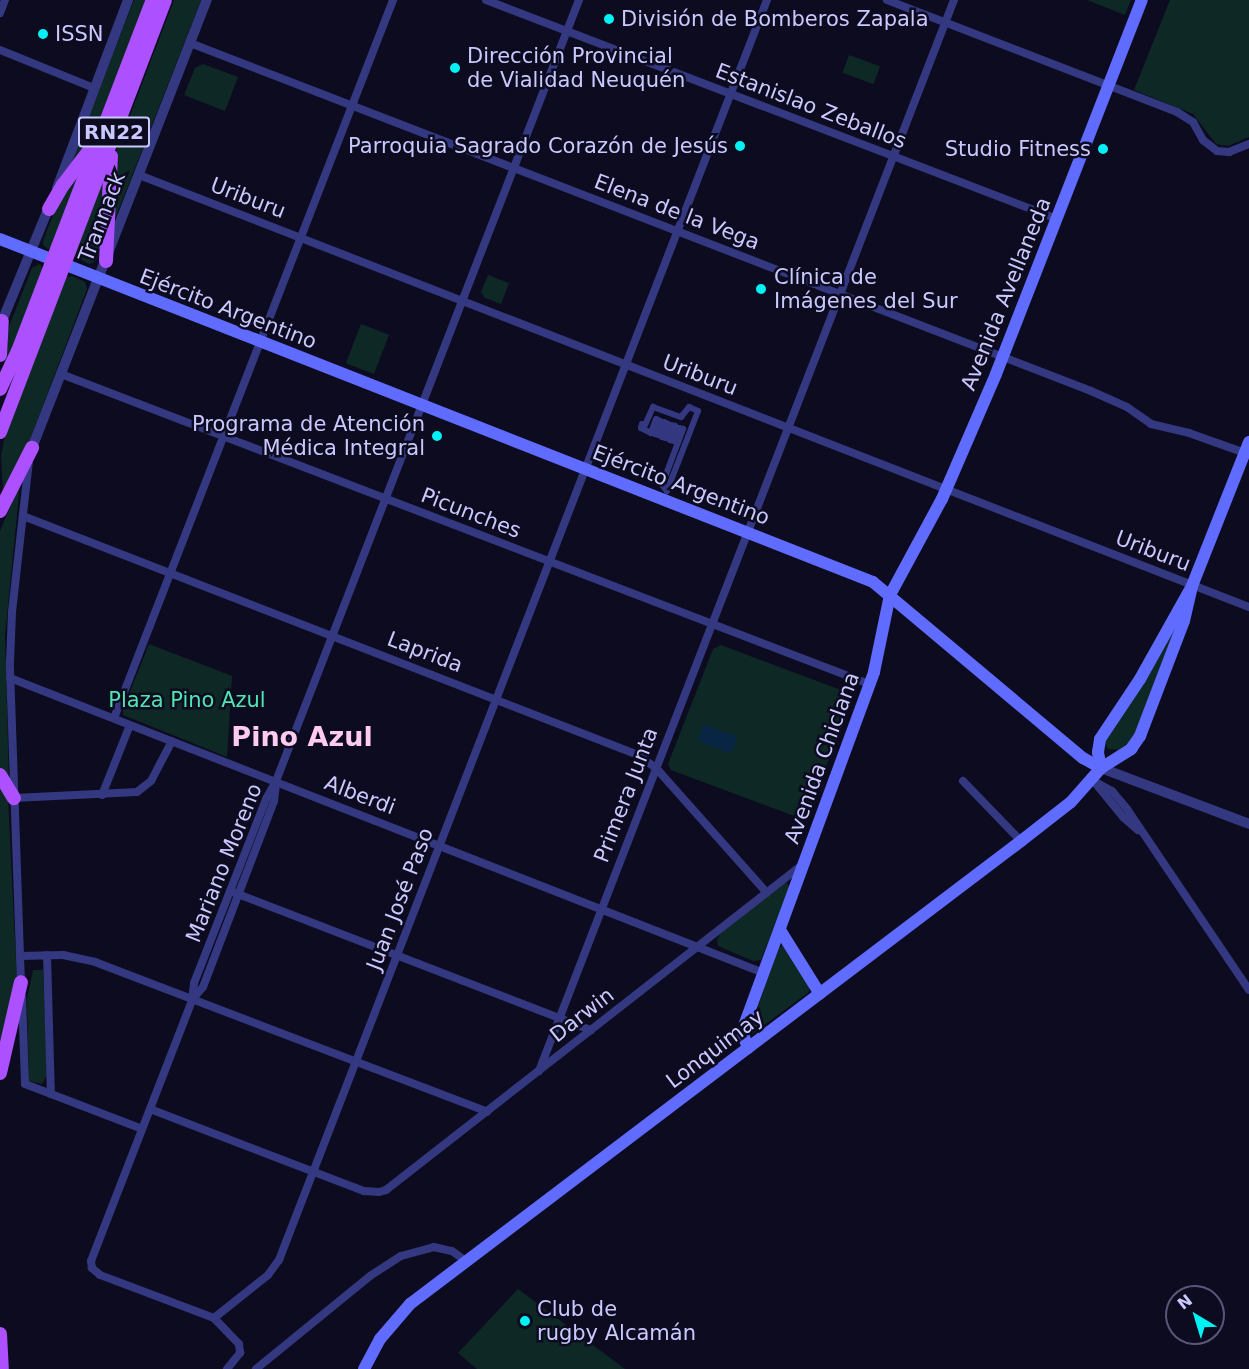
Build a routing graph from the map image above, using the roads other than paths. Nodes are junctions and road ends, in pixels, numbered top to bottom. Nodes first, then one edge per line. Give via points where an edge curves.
1 (5, 0) edge
2 (128, 0) edge
3 (153, 0) edge
4 (165, 0) edge
5 (207, 0) edge
6 (393, 0) edge
7 (486, 0) edge
8 (579, 0) edge
9 (767, 0) edge
10 (887, 0) edge
11 (954, 0) edge
12 (1142, 0) edge
13 (0, 13) edge
14 (945, 22) junction
15 (567, 31) junction
16 (190, 43) junction
17 (0, 50) edge
18 (1109, 86) junction
19 (94, 88) junction
20 (731, 94) junction
21 (352, 105) junction
22 (110, 128) junction
23 (1249, 144) edge
24 (893, 156) junction
25 (514, 168) junction
26 (139, 175) junction
27 (49, 209) junction
28 (1057, 219) junction
29 (677, 231) junction
30 (300, 238) junction
31 (0, 239) edge
32 (33, 252) junction
33 (106, 261) junction
34 (58, 262) junction
35 (99, 279) junction
36 (840, 294) junction
37 (462, 301) junction
38 (1, 324) edge
39 (260, 342) junction
40 (0, 355) edge
41 (1003, 357) junction
42 (626, 365) junction
43 (61, 374) junction
44 (0, 389) edge
45 (422, 405) junction
46 (788, 428) junction
47 (0, 432) edge
48 (223, 437) junction
49 (32, 448) junction
50 (1248, 450) edge
51 (585, 469) junction
52 (946, 490) junction
53 (667, 491) joint
54 (385, 499) junction
55 (0, 511) edge
56 (23, 516) junction
57 (747, 532) junction
58 (549, 562) junction
59 (171, 573) junction
60 (1192, 586) junction
61 (890, 595) junction
62 (1249, 607) edge
63 (711, 624) junction
64 (333, 636) junction
65 (10, 678) junction
66 (869, 684) junction
67 (496, 699) junction
68 (114, 718) junction
69 (130, 724) junction
70 (172, 741) junction
71 (656, 768) junction
72 (1101, 768) junction
73 (0, 775) edge
74 (1092, 780) junction
75 (276, 781) junction
76 (963, 781) dead end
77 (102, 795) junction
78 (14, 798) junction
79 (1249, 824) edge
80 (1022, 841) junction
81 (440, 845) junction
82 (805, 863) junction
83 (235, 892) junction
84 (767, 893) junction
85 (601, 908) junction
86 (780, 930) junction
87 (698, 947) junction
88 (47, 955) junction
89 (398, 955) junction
90 (20, 956) junction
91 (764, 972) junction
92 (21, 982) junction
93 (1249, 990) edge
94 (820, 994) junction
95 (192, 1000) junction
96 (560, 1017) junction
97 (591, 1030) junction
98 (748, 1048) junction
99 (357, 1063) junction
100 (540, 1071) junction
101 (0, 1073) edge
102 (51, 1094) junction
103 (150, 1109) junction
104 (487, 1112) junction
105 (142, 1129) junction
106 (315, 1172) junction
107 (466, 1262) junction
108 (214, 1318) junction
109 (0, 1334) edge
110 (2, 1369) edge
111 (227, 1369) edge
112 (256, 1369) edge
113 (364, 1369) edge

1 - 13 street
2 - 19 street
3 - 22 main road, RN22
4 - 22 main road, RN22
5 - 16 street, Trannack
6 - 21 street
7 - 15 street, Estanislao Zeballos
8 - 15 street, Mariano Moreno
9 - 20 street, Juan José Paso
10 - 14 street
11 - 14 street, Primera Junta
12 - 18 main road, Avenida Avellaneda
14 - 18 street
14 - 24 street, Primera Junta
15 - 20 street, Estanislao Zeballos
15 - 25 street, Mariano Moreno
16 - 21 street, Elena de la Vega
16 - 26 street, Trannack
17 - 19 street
18 - 23 street via 1184,115 1208,146 1217,151 1229,152
18 - 28 main road, Avenida Avellaneda
19 - 27 street
20 - 24 street, Estanislao Zeballos
20 - 29 street, Juan José Paso
21 - 25 street, Elena de la Vega
21 - 30 street
22 - 27 main road
22 - 33 main road
22 - 34 main road, RN22
24 - 28 street, Estanislao Zeballos
24 - 36 street, Primera Junta
25 - 29 street, Elena de la Vega
25 - 37 street, Mariano Moreno
26 - 30 street, Uriburu
26 - 33 street, Trannack
27 - 32 street
28 - 41 main road, Avenida Avellaneda
29 - 36 street, Elena de la Vega
29 - 42 street, Juan José Paso
30 - 37 street, Uriburu
30 - 39 street
31 - 32 main road, Ejército Argentino
32 - 34 main road, Ejército Argentino
32 - 38 street
33 - 35 street, Trannack
34 - 35 main road, Ejército Argentino
34 - 44 main road, RN22
34 - 47 main road, RN22
35 - 39 main road, Ejército Argentino
35 - 43 street, Trannack
36 - 41 street, Elena de la Vega
36 - 46 street, Primera Junta
37 - 42 street, Uriburu
37 - 45 street, Mariano Moreno
38 - 40 main road
39 - 45 main road, Ejército Argentino
39 - 48 street
41 - 50 street, Elena de la Vega via 1106,397 1151,424
41 - 52 main road, Avenida Avellaneda
42 - 46 street, Uriburu
42 - 51 street, Juan José Paso
43 - 48 street, Picunches
43 - 49 street, Trannack
45 - 51 main road, Ejército Argentino
45 - 54 street, Mariano Moreno
46 - 52 street, Uriburu
46 - 57 street, Primera Junta
48 - 54 street, Picunches
48 - 59 street
49 - 55 main road
49 - 56 street
50 - 60 main road
51 - 57 main road, Ejército Argentino
51 - 58 street, Juan José Paso
52 - 60 street, Uriburu
52 - 61 main road, Avenida Avellaneda
53 - 53 street via 663,484 683,429 679,428 674,441 670,440 675,426 671,425 666,438 662,437 668,424 664,422 659,435 655,434 660,421 656,419 651,433 640,428 653,407 681,417 689,407 699,411
54 - 58 street, Picunches
54 - 64 street, Mariano Moreno
56 - 59 street, Laprida
56 - 65 street via 12,612
57 - 61 main road, Ejército Argentino via 867,579
57 - 63 street, Primera Junta
58 - 63 street, Picunches
58 - 67 street, Juan José Paso
59 - 64 street, Laprida
59 - 68 street
60 - 62 street, Uriburu
60 - 72 main road via 1140,679 1100,739
60 - 72 main road via 1184,621 1140,736 1124,755
61 - 66 main road, Avenida Chiclana
61 - 72 main road, Ejército Argentino via 1083,758
63 - 66 street, Picunches
63 - 71 street, Primera Junta
64 - 67 street, Laprida
64 - 75 street, Mariano Moreno
65 - 68 street, Alberdi
65 - 78 street
66 - 82 main road, Avenida Chiclana
67 - 71 street, Laprida via 632,752
67 - 81 street, Juan José Paso
68 - 69 street, Alberdi
69 - 70 street, Alberdi
69 - 77 street
70 - 75 street, Alberdi
70 - 77 street via 143,789 130,794
71 - 84 street, Laprida
71 - 85 street, Primera Junta
72 - 74 main road, Lonquimay
72 - 79 street, Ejército Argentino
73 - 78 main road
74 - 80 main road, Lonquimay
74 - 93 street via 1112,791
75 - 81 street, Alberdi
75 - 83 street, Mariano Moreno via 274,801
76 - 80 street
77 - 78 street
78 - 90 street
80 - 94 main road, Lonquimay
81 - 85 street, Alberdi
81 - 89 street, Juan José Paso
82 - 84 street, Darwin
82 - 86 main road, Avenida Chiclana
83 - 89 street
83 - 95 street, Mariano Moreno via 203,987
84 - 87 street, Darwin
85 - 87 street, Alberdi
85 - 96 street, Primera Junta
86 - 91 main road, Avenida Chiclana
86 - 94 main road
87 - 91 street, Alberdi
87 - 97 street, Darwin
88 - 90 street
88 - 95 street via 85,959
88 - 102 street
89 - 96 street
89 - 99 street, Juan José Paso
90 - 92 street
91 - 98 main road, Avenida Chiclana via 744,1029
92 - 101 main road
92 - 102 street via 25,1084
94 - 98 main road, Lonquimay
95 - 99 street
95 - 103 street
96 - 97 street
96 - 100 street, Primera Junta
97 - 100 street, Darwin
98 - 107 main road, Lonquimay
99 - 104 street
99 - 106 street, Juan José Paso
100 - 104 street, Darwin
102 - 105 street
103 - 105 street
103 - 106 street
104 - 106 street, Darwin via 394,1185 379,1192 364,1191
105 - 108 street via 92,1258 92,1268 100,1275
106 - 108 street, Juan José Paso via 272,1270
107 - 112 street via 452,1251 434,1247 401,1256 370,1276
107 - 113 main road, Lonquimay via 394,1320
108 - 111 street via 239,1344 240,1353
109 - 110 main road

